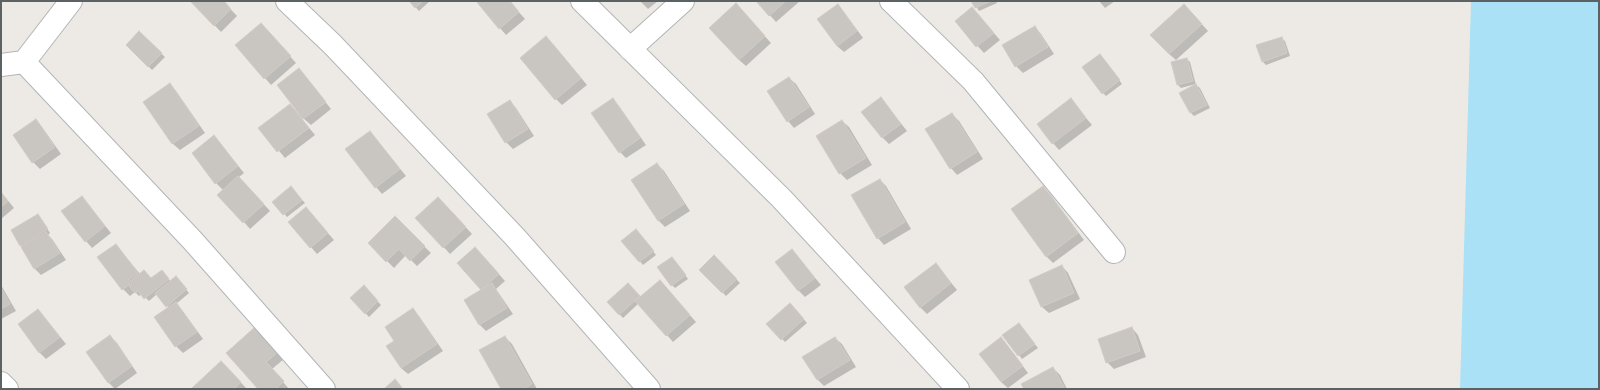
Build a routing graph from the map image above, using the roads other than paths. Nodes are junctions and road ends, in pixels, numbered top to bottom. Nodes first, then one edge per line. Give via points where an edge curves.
1 (71, 1) edge
2 (287, 1) edge
3 (582, 1) edge
4 (683, 1) edge
5 (890, 1) edge
6 (630, 49) junction
7 (24, 62) junction
8 (1, 65) edge
9 (1114, 252) dead end
10 (1, 383) edge
11 (7, 389) edge
12 (324, 389) edge
13 (649, 389) edge
14 (958, 389) edge

1 - 7 street
2 - 13 street via 333,45 510,231
3 - 6 street
4 - 6 street
5 - 9 street via 973,81
6 - 14 street via 782,199
7 - 8 street
7 - 12 street via 193,241
10 - 11 street

